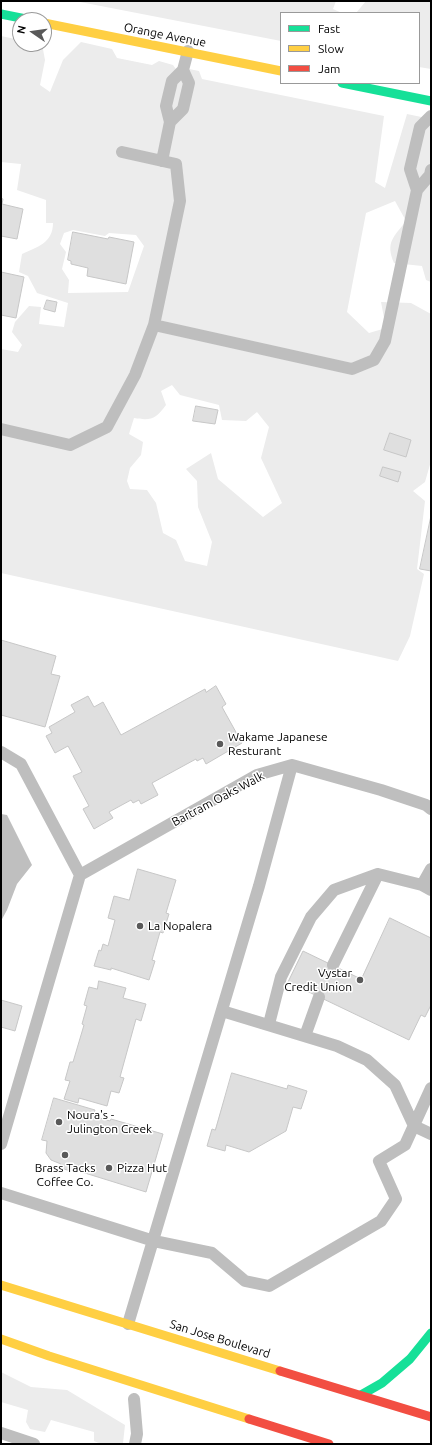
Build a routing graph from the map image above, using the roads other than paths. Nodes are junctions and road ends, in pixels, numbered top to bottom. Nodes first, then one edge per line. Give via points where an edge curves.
1 (1, 14) edge
2 (12, 16) edge
3 (52, 24) edge
4 (188, 51) junction
5 (183, 70) junction
6 (280, 70) edge
7 (347, 84) edge
8 (431, 101) edge
9 (431, 116) edge
10 (170, 122) junction
11 (122, 152) dead end
12 (162, 161) junction
13 (431, 170) edge
14 (417, 190) junction
15 (154, 325) junction
16 (1, 429) edge
17 (1, 752) edge
18 (292, 764) junction
19 (431, 809) edge
20 (431, 869) edge
21 (80, 874) junction
22 (378, 874) junction
23 (427, 887) edge
24 (333, 965) dead end
25 (319, 997) dead end
26 (222, 1011) junction
27 (269, 1024) junction
28 (305, 1036) junction
29 (431, 1088) edge
30 (414, 1126) junction
31 (431, 1134) edge
32 (1, 1144) edge
33 (1, 1194) edge
34 (154, 1241) junction
35 (1, 1285) edge
36 (128, 1324) junction
37 (431, 1333) edge
38 (1, 1339) edge
39 (49, 1356) junction
40 (55, 1368) dead end
41 (360, 1395) junction
42 (134, 1399) dead end
43 (431, 1417) edge
44 (1, 1433) edge
45 (34, 1444) edge
46 (135, 1444) edge
47 (329, 1444) edge

1 - 2 main road
3 - 4 main road, Orange Avenue
4 - 5 lane
4 - 6 main road, Orange Avenue
5 - 10 lane via 172,81 166,106
5 - 10 lane via 189,83 182,110
7 - 8 main road
9 - 14 lane via 420,126 410,169
10 - 12 lane
11 - 12 lane
12 - 15 lane via 176,164 180,201
13 - 14 lane via 430,175
14 - 15 lane via 386,341 374,360 352,369
15 - 16 lane via 134,375 107,426 70,445
17 - 21 lane via 21,764
18 - 19 lane via 381,790
18 - 21 lane, Bartram Oaks Walk via 257,775
18 - 26 lane
20 - 23 lane
21 - 32 lane
22 - 23 lane
22 - 24 lane
22 - 27 lane via 334,890 311,917 281,977
25 - 28 lane
26 - 27 lane
26 - 34 lane
27 - 28 lane
28 - 30 lane via 337,1046 367,1060 395,1085
29 - 30 lane
30 - 31 lane
30 - 34 lane via 404,1145 379,1161 396,1199 381,1221 269,1286 245,1281 212,1253
33 - 34 lane
34 - 36 lane
35 - 36 main road, San Jose Boulevard
36 - 41 main road, San Jose Boulevard
37 - 41 main road via 410,1359 382,1383
38 - 39 main road
39 - 40 main road
39 - 47 main road
41 - 43 main road, San Jose Boulevard
42 - 46 lane via 138,1434
44 - 45 lane

